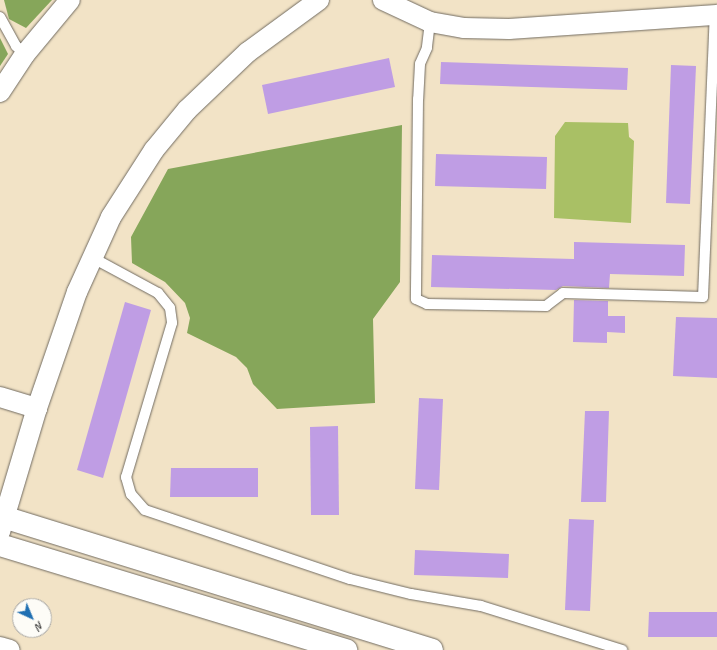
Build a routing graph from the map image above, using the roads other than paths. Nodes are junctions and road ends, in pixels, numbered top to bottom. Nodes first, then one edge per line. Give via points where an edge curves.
1 (70, 0) edge
2 (319, 0) edge
3 (383, 0) edge
4 (716, 15) edge
5 (0, 17) edge
6 (430, 22) junction
7 (25, 54) junction
8 (0, 92) edge
9 (93, 258) junction
10 (0, 397) edge
11 (37, 408) junction
12 (2, 522) edge
13 (0, 545) edge
14 (0, 647) edge
15 (10, 650) edge
16 (346, 650) edge
17 (432, 650) edge
18 (622, 650) edge

1 - 7 street
2 - 9 street via 248,52 187,110 154,150 111,217
3 - 6 street
4 - 6 street via 509,29 464,28
4 - 6 lane via 703,297 563,293 546,306 427,304 416,299 418,99 420,64 427,48
5 - 7 lane via 16,46
7 - 8 street
9 - 11 street via 77,292
9 - 18 lane via 158,293 170,308 172,323 126,477 131,494 145,510 350,579 411,594 482,606
10 - 11 street
11 - 12 street
12 - 17 street
13 - 16 street
14 - 15 street

